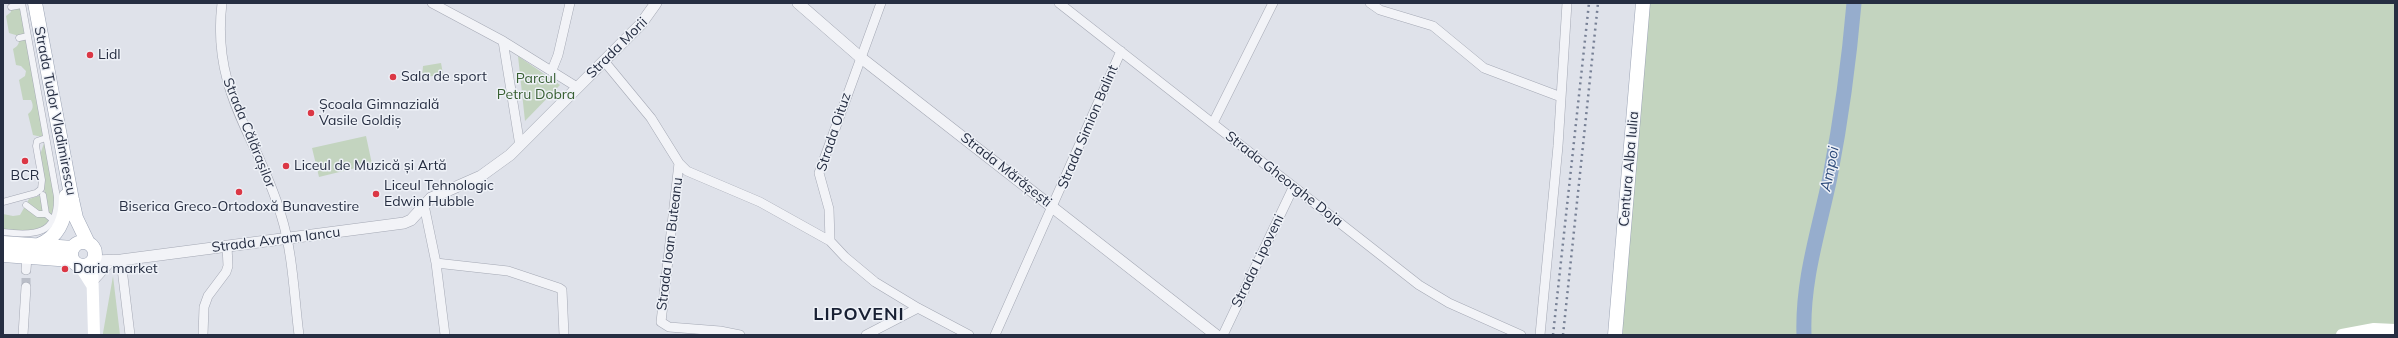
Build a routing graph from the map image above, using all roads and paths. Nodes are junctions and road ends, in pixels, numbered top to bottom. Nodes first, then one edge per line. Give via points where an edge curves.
1 (222, 3) edge
2 (432, 3) edge
3 (570, 3) edge
4 (656, 3) edge
5 (798, 3) edge
6 (881, 3) edge
7 (1059, 3) edge
8 (1273, 3) edge
9 (1370, 3) edge
10 (1567, 3) edge
11 (1643, 3) edge
12 (26, 4) edge
13 (11, 7) dead end
14 (28, 36) junction
15 (19, 38) dead end
16 (503, 40) junction
17 (1121, 51) junction
18 (860, 57) junction
19 (604, 61) junction
20 (34, 69) junction
21 (26, 70) dead end
22 (552, 70) junction
23 (577, 87) junction
24 (1560, 97) junction
25 (40, 103) junction
26 (33, 104) dead end
27 (1213, 123) junction
28 (46, 138) junction
29 (520, 146) junction
30 (679, 163) junction
31 (65, 164) junction
32 (1293, 188) junction
33 (43, 195) dead end
34 (3, 202) edge
35 (26, 205) dead end
36 (424, 205) junction
37 (1054, 206) junction
38 (46, 214) junction
39 (53, 220) junction
40 (3, 234) edge
41 (286, 238) junction
42 (830, 241) junction
43 (39, 246) junction
44 (226, 246) junction
45 (3, 255) edge
46 (82, 255) junction
47 (116, 260) junction
48 (436, 263) junction
49 (92, 283) junction
50 (26, 287) tunnel mouth
51 (918, 308) junction
52 (2395, 330) edge
53 (564, 331) edge
54 (686, 331) edge
55 (23, 335) edge
56 (94, 335) edge
57 (130, 335) edge
58 (203, 335) edge
59 (299, 335) edge
60 (445, 335) edge
61 (740, 335) edge
62 (866, 335) edge
63 (968, 335) edge
64 (995, 335) edge
65 (1216, 335) edge
66 (1223, 335) edge
67 (1521, 335) edge
68 (1540, 335) edge
69 (1615, 335) edge
70 (2342, 335) edge

1 - 41 street, Strada Călărașilor via 220,39 226,80 278,204
2 - 16 street
3 - 22 street
4 - 19 street, Strada Morii via 641,24
5 - 18 street, Strada Mărășești
6 - 18 street, Strada Oituz
7 - 17 street, Strada Gheorghe Doja
8 - 27 street
9 - 24 street via 1380,10 1433,26 1484,68
10 - 24 street
11 - 69 main road, Centura Alba Iulia
12 - 13 street
12 - 14 street
12 - 31 main road, Strada Tudor Vladimirescu
14 - 15 street
14 - 20 street
16 - 22 street
16 - 29 street
17 - 27 street, Strada Gheorghe Doja
17 - 37 street, Strada Simion Balint
18 - 37 street, Strada Mărășești
18 - 42 street, Strada Oituz via 819,173 829,209
19 - 23 street, Strada Morii
19 - 30 street, Strada Ioan Buteanu via 651,118
20 - 21 street
20 - 25 street
22 - 23 street
23 - 29 street, Strada Morii
24 - 68 street via 1558,146
25 - 26 street
25 - 28 street
27 - 32 street, Strada Gheorghe Doja
28 - 34 street via 38,141 36,146 42,180 41,189 36,193
28 - 39 street via 58,208
29 - 36 street, Strada Morii via 481,176 431,198
30 - 42 street, Strada Ioan Buteanu via 699,178 760,202
30 - 54 street, Strada Ioan Buteanu via 661,318 663,324
31 - 43 main road via 66,207 63,222 57,233
31 - 46 main road, Strada Tudor Vladimirescu
32 - 66 street, Strada Lipoveni
32 - 67 street, Strada Gheorghe Doja via 1428,291
33 - 38 street
35 - 38 street via 38,214
36 - 41 street, Strada Avram Iancu via 411,220 394,226
36 - 48 street
37 - 64 street, Strada Simion Balint
37 - 65 street, Strada Mărășești
38 - 39 street
39 - 40 street via 38,233
40 - 43 main road
41 - 44 street, Strada Avram Iancu
41 - 59 street, Strada Călărașilor
42 - 51 street via 875,282
43 - 46 main road
44 - 47 street, Strada Avram Iancu
44 - 58 street via 228,266 208,296 204,307
45 - 46 main road via 26,263
46 - 47 street, Strada Avram Iancu
46 - 49 main road
47 - 49 street
47 - 57 street
48 - 53 street via 508,271 560,288 564,298
48 - 60 street
49 - 56 main road
50 - 55 street
51 - 62 street
51 - 63 street
52 - 70 main road via 2374,329
54 - 61 street via 720,331

